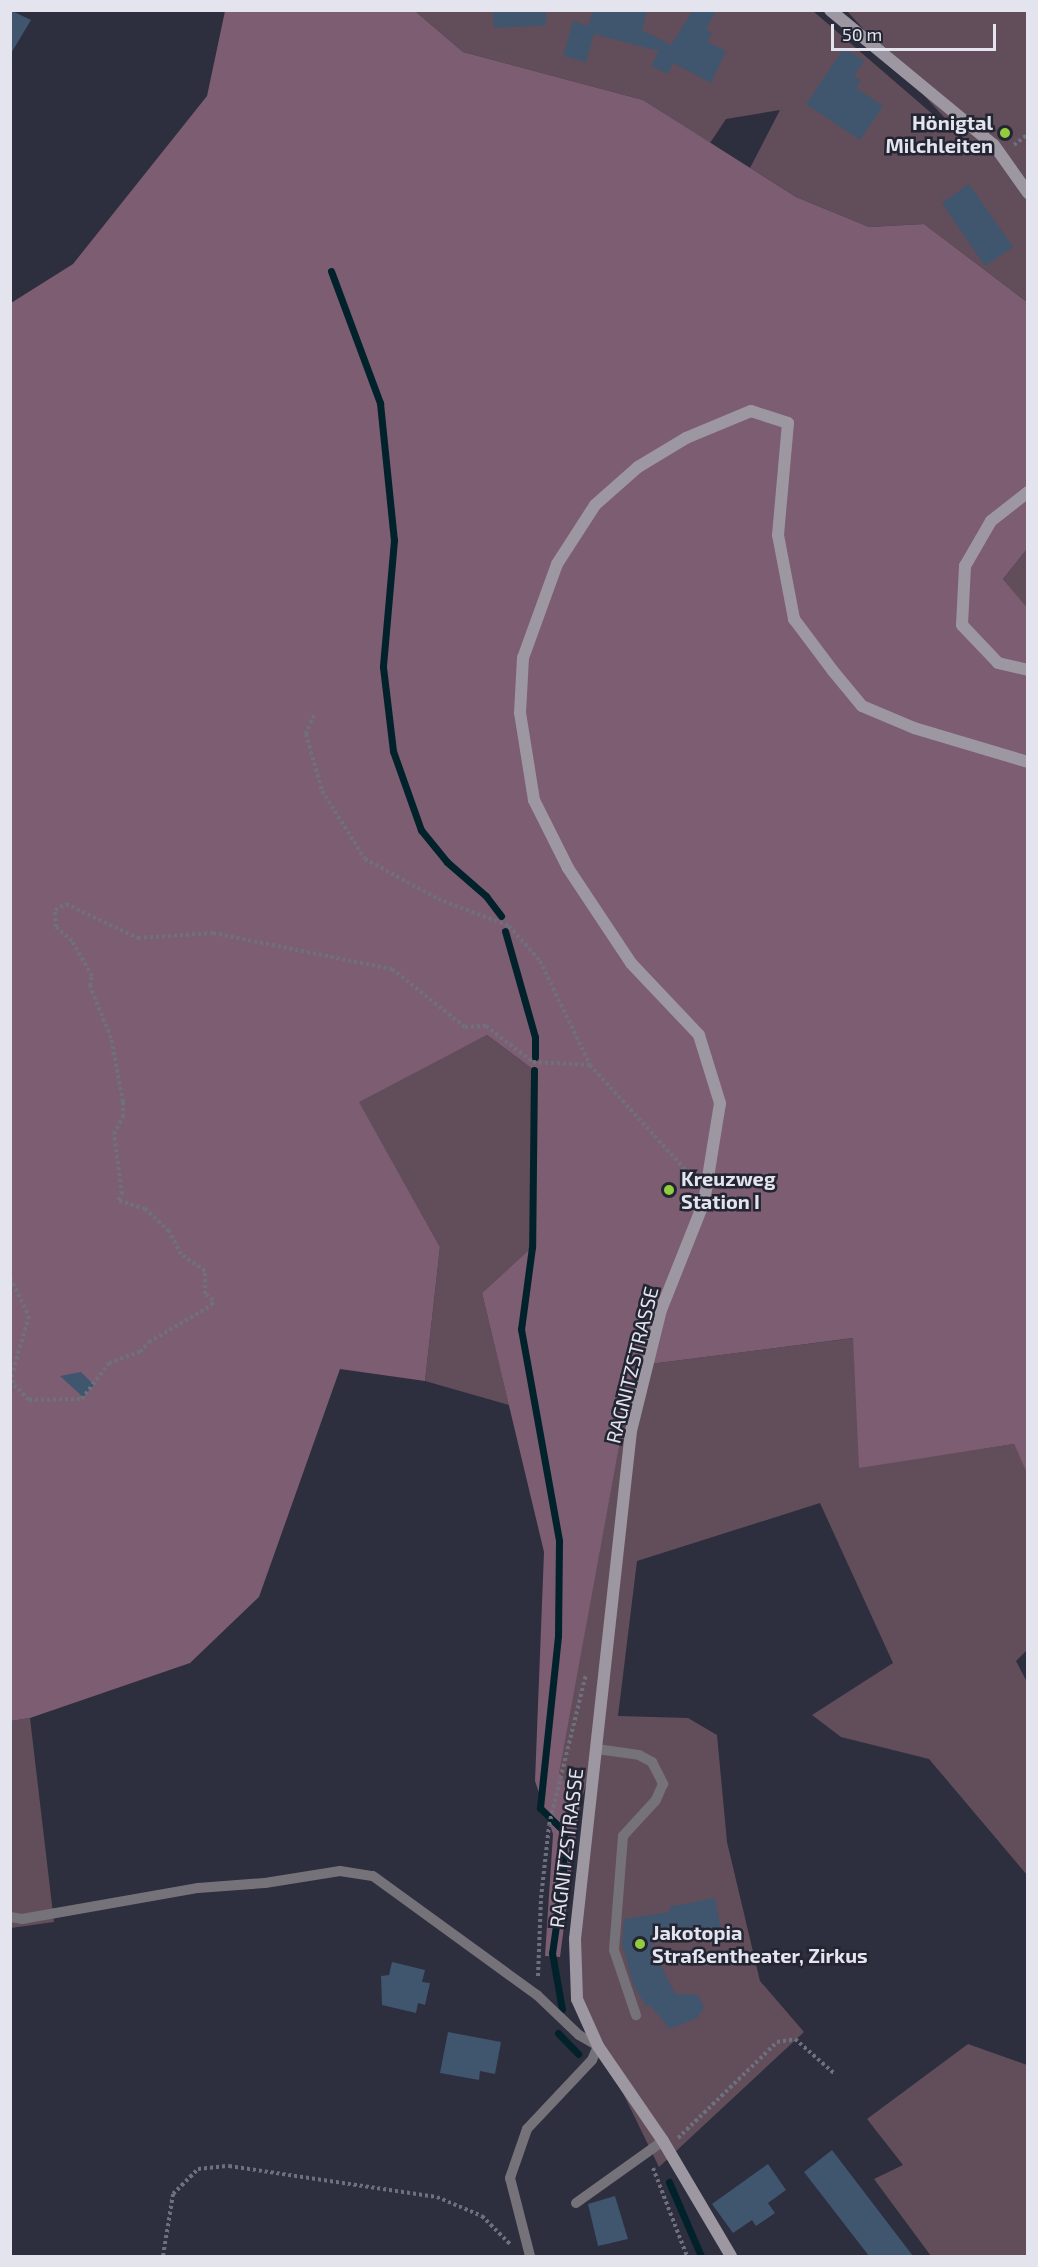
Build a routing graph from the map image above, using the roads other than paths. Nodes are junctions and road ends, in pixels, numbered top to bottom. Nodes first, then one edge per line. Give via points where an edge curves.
1 (830, 10) edge
2 (1028, 193) edge
3 (1028, 492) edge
4 (1028, 670) edge
5 (1028, 762) edge
6 (597, 1749) junction
7 (10, 1917) edge
8 (636, 2015) dead end
9 (598, 2046) junction
10 (665, 2145) junction
11 (576, 2203) dead end
12 (530, 2256) edge
13 (731, 2256) edge

1 - 2 main road via 994,145
3 - 4 main road via 991,521 965,566 962,625 998,663
5 - 6 main road, RAGNITZSTRASSE via 914,728 862,706 794,619 778,535 788,423 751,411 676,443 638,467 595,505 557,564 523,658 520,713 534,801 568,868 631,963 699,1035 720,1103 704,1202 661,1310 631,1431
6 - 8 lane via 639,1755 652,1762 663,1784 656,1800 623,1836 614,1950
6 - 9 main road, RAGNITZSTRASSE via 575,1939 577,1999
7 - 9 lane via 340,1871 373,1876 537,1995
9 - 10 main road, RAGNITZSTRASSE
9 - 12 lane via 592,2060 527,2129 510,2178
10 - 11 lane
10 - 13 main road, RAGNITZSTRASSE

